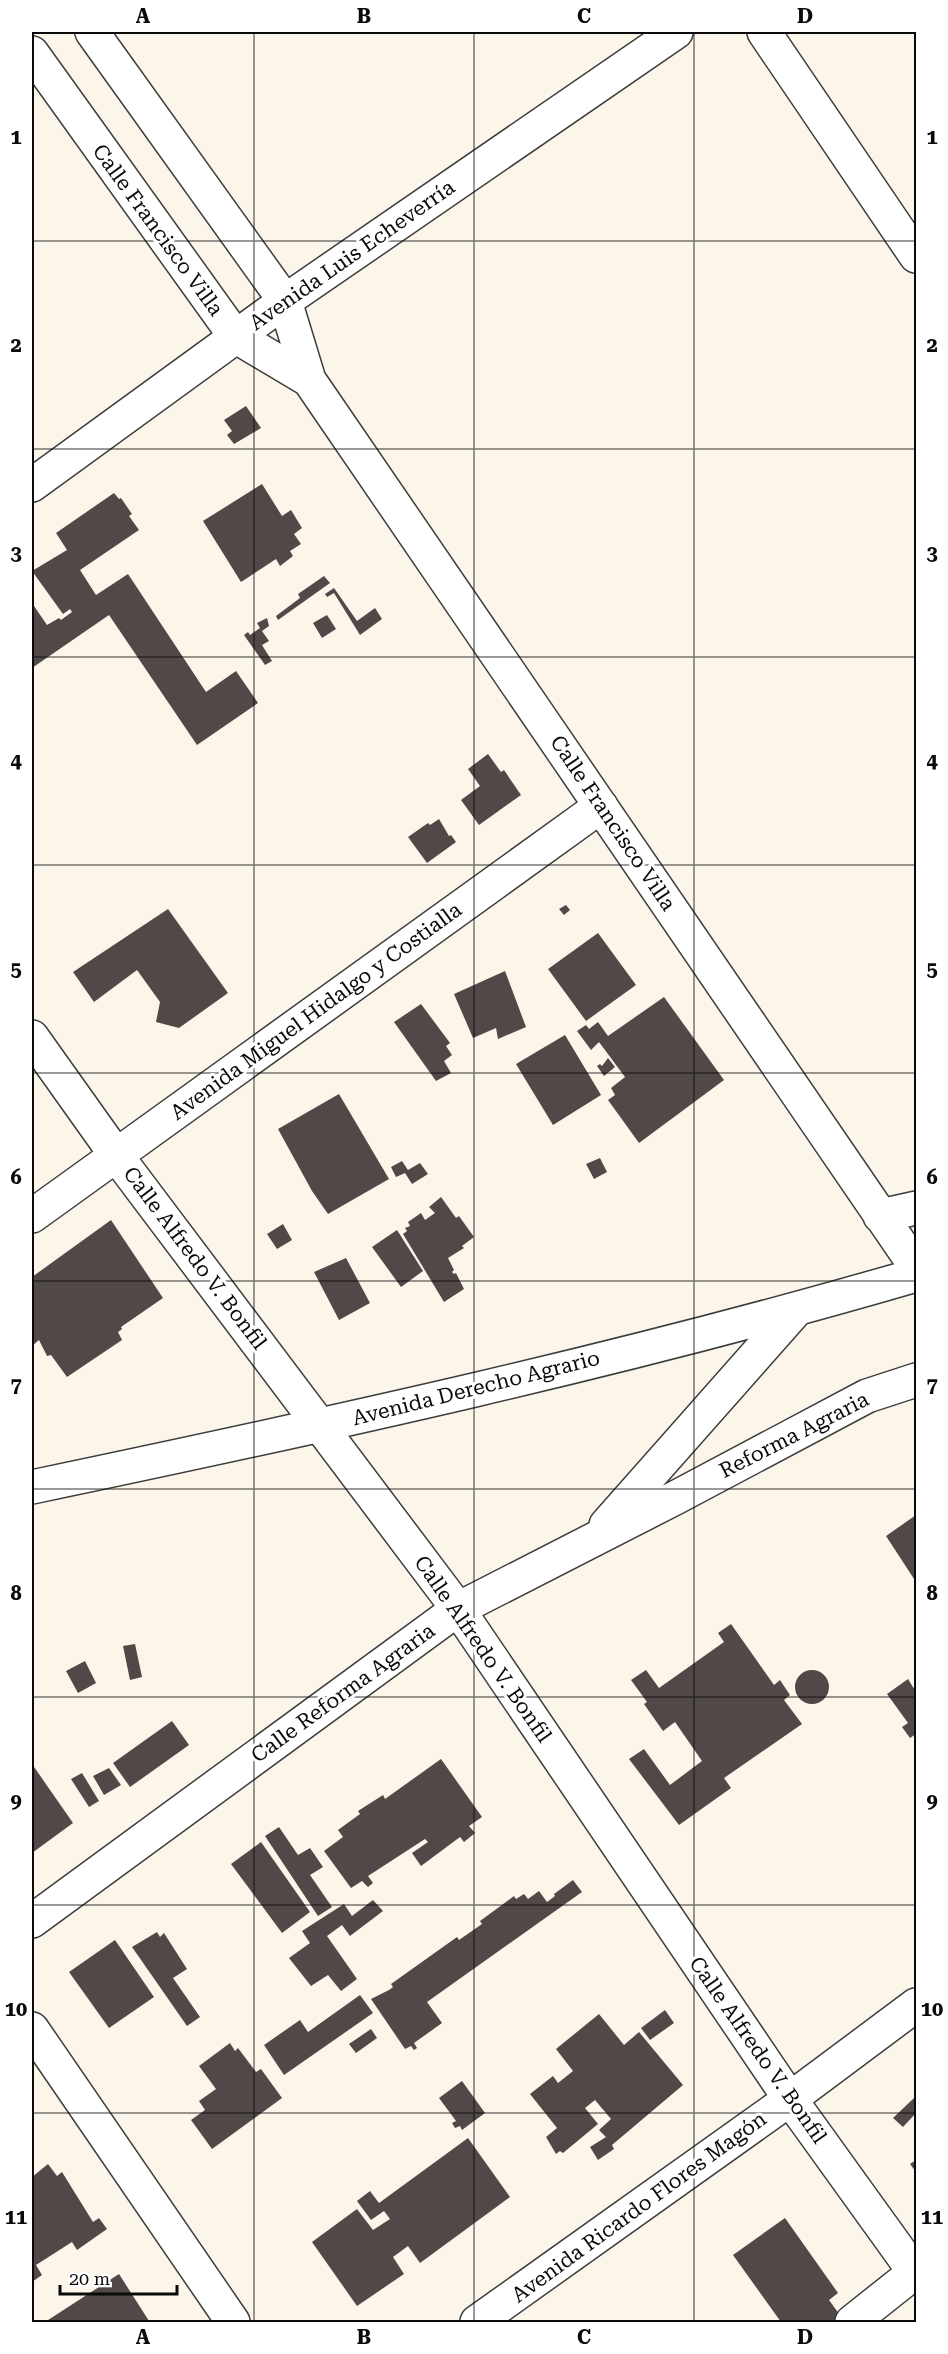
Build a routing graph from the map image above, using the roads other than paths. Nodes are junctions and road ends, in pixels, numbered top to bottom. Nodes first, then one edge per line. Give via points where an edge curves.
1 (92, 32) edge
2 (676, 32) edge
3 (764, 32) edge
4 (32, 53) edge
5 (916, 256) edge
6 (285, 301) junction
7 (235, 336) junction
8 (309, 381) junction
9 (32, 485) edge
10 (601, 806) junction
11 (32, 1037) edge
12 (116, 1155) junction
13 (916, 1208) edge
14 (32, 1216) edge
15 (880, 1216) junction
16 (916, 1267) edge
17 (916, 1275) edge
18 (796, 1310) junction
19 (916, 1380) edge
20 (322, 1426) junction
21 (32, 1487) edge
22 (675, 1498) joint
23 (595, 1538) junction
24 (458, 1609) junction
25 (32, 1921) edge
26 (916, 2005) edge
27 (32, 2029) edge
28 (790, 2099) junction
29 (916, 2273) edge
30 (233, 2322) edge
31 (477, 2322) edge
32 (852, 2322) edge

1 - 6 street, Calle Francisco Villa
2 - 6 street, Avenida Luis Echeverría
3 - 5 street
4 - 7 street, Calle Francisco Villa
6 - 7 street, Avenida Luis Echeverría
6 - 8 street, Calle Francisco Villa
7 - 8 street, Calle Francisco Villa
7 - 9 street, Avenida Luis Echeverría
8 - 10 street, Calle Francisco Villa
10 - 12 street, Avenida Miguel Hidalgo y Costialla
10 - 15 street, Calle Francisco Villa
11 - 12 street, Calle Alfredo V. Bonfil
12 - 14 street, Avenida Miguel Hidalgo y Costialla
12 - 20 street, Calle Alfredo V. Bonfil
13 - 15 street
15 - 16 street, Calle Francisco Villa
17 - 18 street, Avenida Derecho Agrario
18 - 20 street, Avenida Derecho Agrario
18 - 23 street
19 - 22 street, Reforma Agraria via 867,1396
20 - 21 street, Avenida Derecho Agrario
20 - 24 street, Calle Alfredo V. Bonfil
22 - 23 street, Calle Reforma Agraria
23 - 24 street, Calle Reforma Agraria
24 - 25 street, Calle Reforma Agraria
24 - 28 street, Calle Alfredo V. Bonfil
26 - 28 street, Avenida Ricardo Flores Magón
27 - 30 street
28 - 29 street, Calle Alfredo V. Bonfil
28 - 31 street, Avenida Ricardo Flores Magón
29 - 32 street

